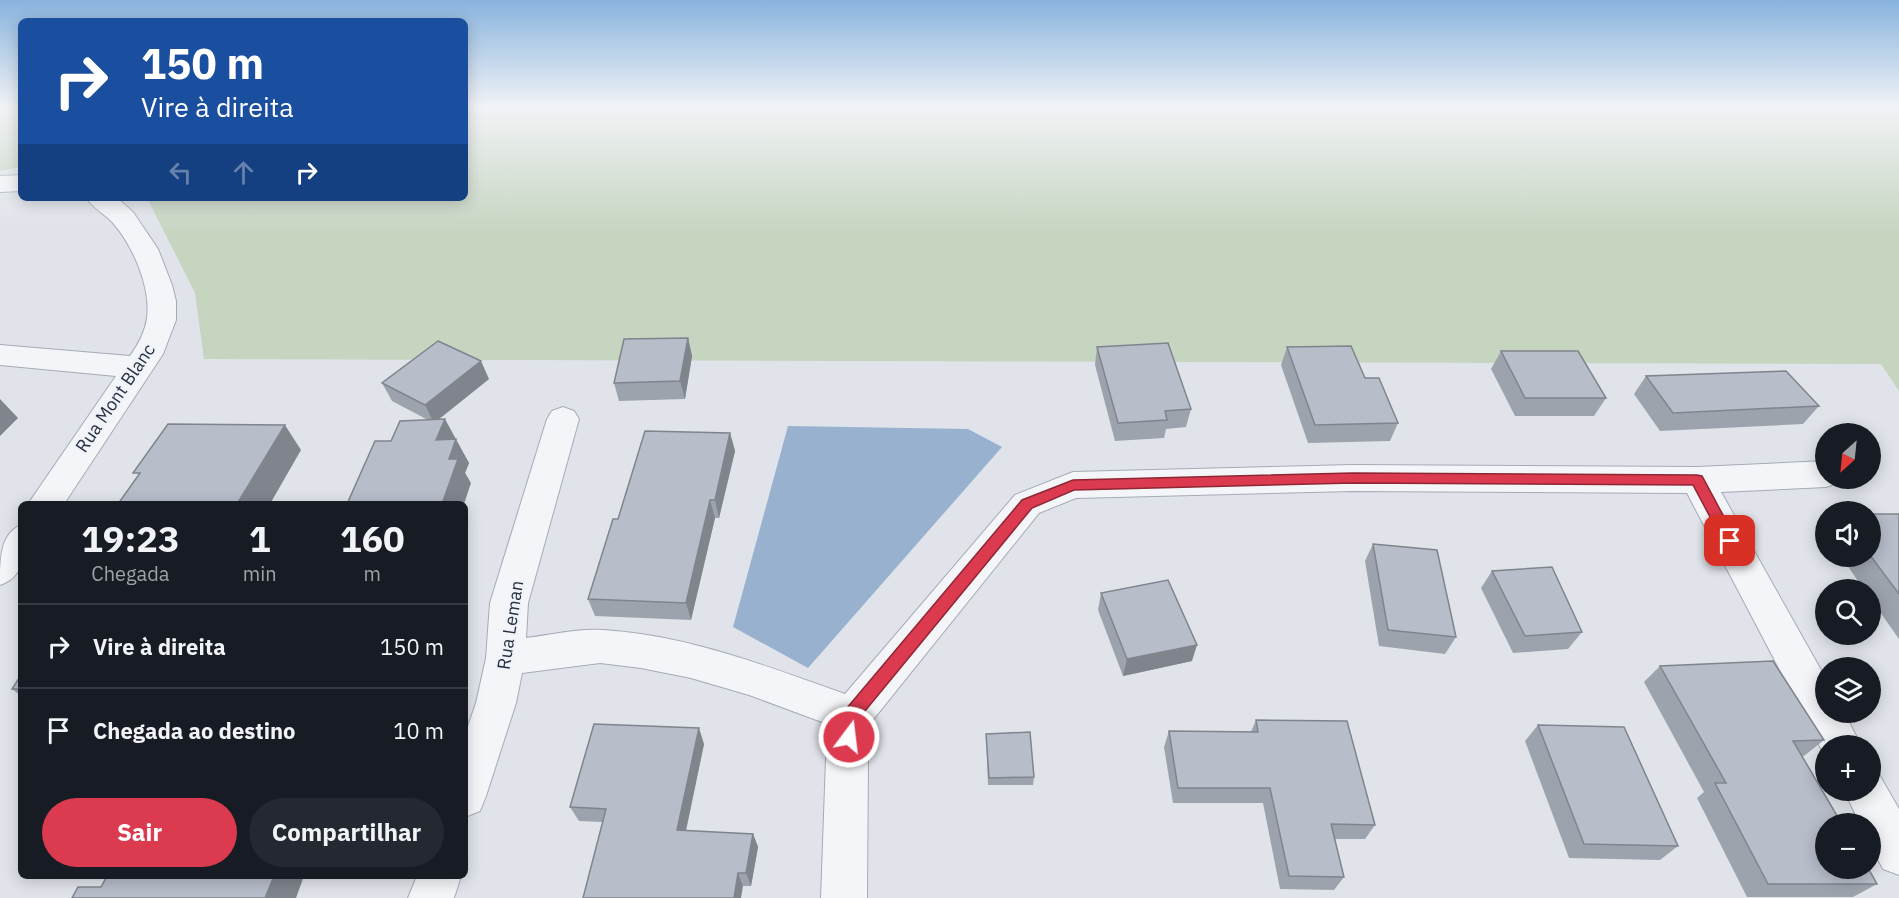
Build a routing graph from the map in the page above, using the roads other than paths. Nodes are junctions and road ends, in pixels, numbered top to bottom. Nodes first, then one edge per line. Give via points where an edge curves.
1 (18, 183) edge
2 (0, 184) edge
3 (103, 201) edge
4 (0, 355) edge
5 (137, 367) junction
6 (563, 419) dead end
7 (1815, 475) edge
8 (1697, 480) junction
9 (47, 501) edge
10 (18, 543) edge
11 (0, 570) edge
12 (505, 658) junction
13 (852, 715) junction
14 (1835, 735) edge
15 (468, 787) edge
16 (1871, 801) edge
17 (1899, 853) edge
18 (438, 879) edge
19 (431, 898) edge
20 (843, 898) edge

1 - 2 street
3 - 5 street, Rua Mont Blanc via 122,215 160,291 162,318 152,347
4 - 5 street
5 - 9 street, Rua Mont Blanc
6 - 12 street, Rua Leman via 509,603
7 - 8 street
8 - 13 street via 1353,478 1073,485 1027,504
8 - 14 street
10 - 11 street
12 - 13 street via 600,646 641,651 749,678
12 - 15 street, Rua Leman via 496,703
13 - 20 street
16 - 17 street
18 - 19 street

